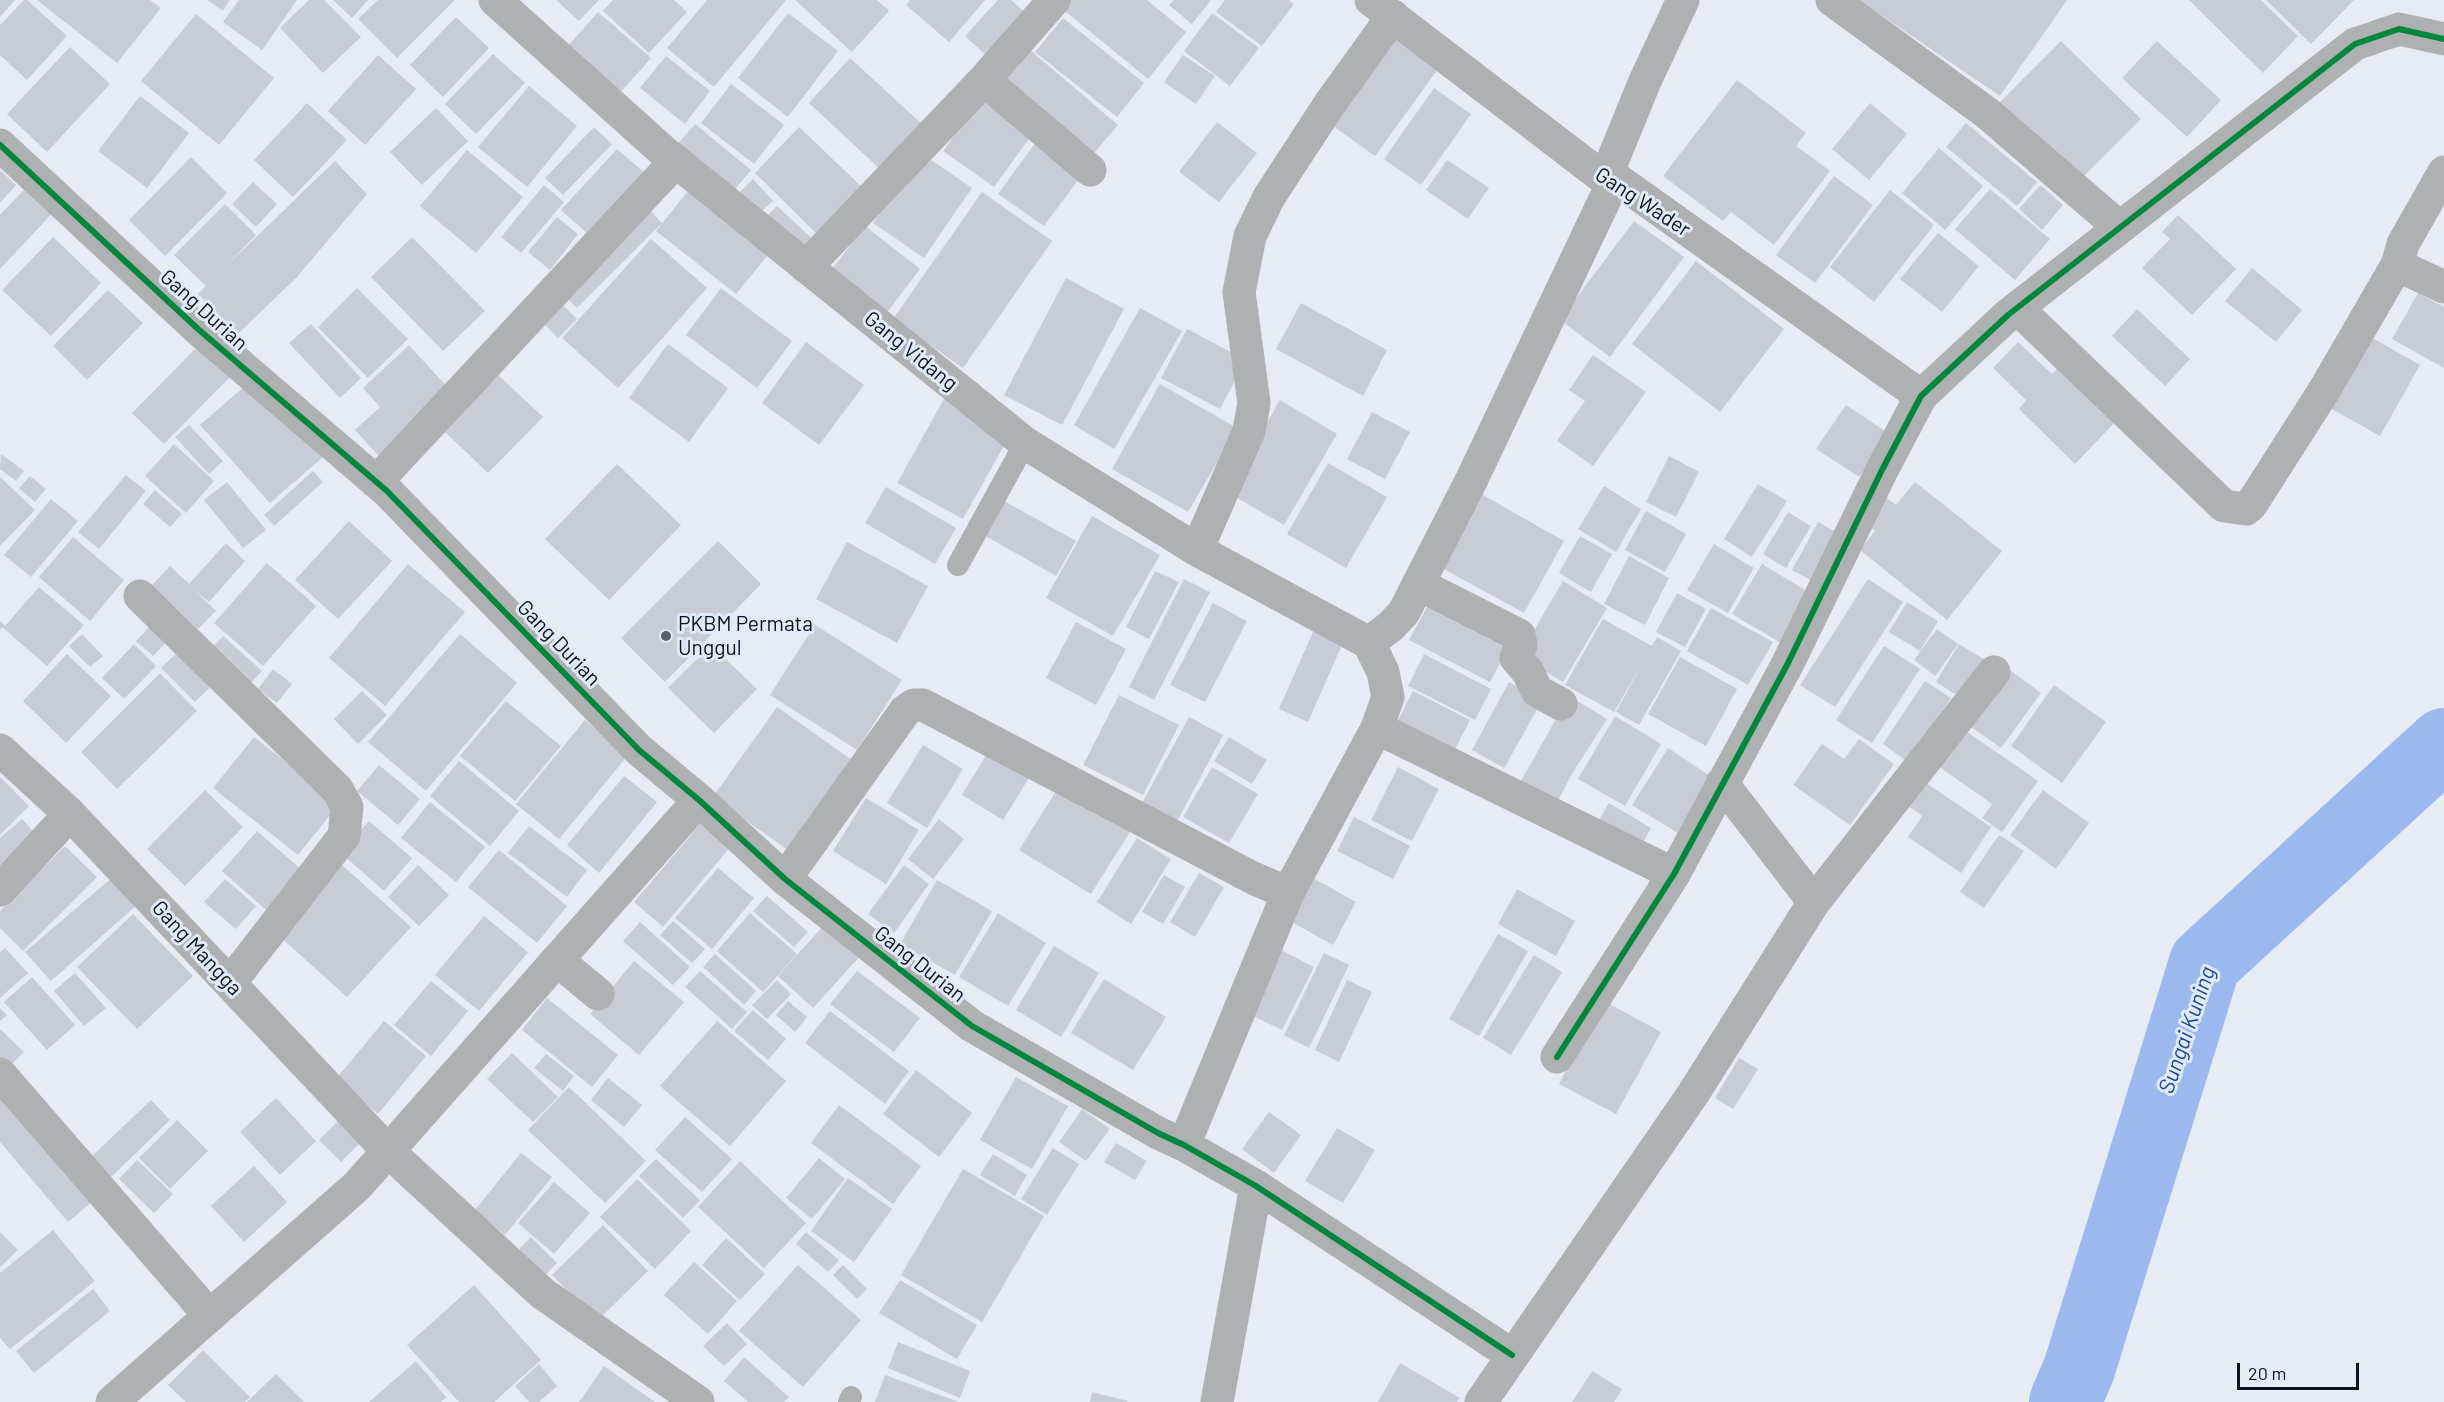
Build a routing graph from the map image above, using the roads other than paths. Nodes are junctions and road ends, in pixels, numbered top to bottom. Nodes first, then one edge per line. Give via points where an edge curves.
1 (1054, 0) edge
2 (1683, 0) edge
3 (1832, 0) edge
4 (504, 2) edge
5 (1382, 8) edge
6 (2444, 39) edge
7 (984, 80) junction
8 (0, 145) edge
9 (676, 161) junction
10 (1090, 170) dead end
11 (2444, 172) edge
12 (1610, 178) junction
13 (2119, 227) junction
14 (2397, 265) junction
15 (806, 267) junction
16 (2444, 287) edge
17 (2017, 308) junction
18 (1921, 396) junction
19 (1025, 443) junction
20 (376, 482) junction
21 (1197, 550) junction
22 (958, 565) dead end
23 (1418, 584) junction
24 (140, 596) dead end
25 (1369, 643) junction
26 (1994, 672) dead end
27 (1561, 704) dead end
28 (1377, 728) junction
29 (0, 750) edge
30 (1722, 783) junction
31 (699, 800) junction
32 (70, 814) junction
33 (1674, 874) junction
34 (785, 879) junction
35 (1271, 886) junction
36 (0, 890) edge
37 (1814, 902) junction
38 (557, 960) junction
39 (230, 983) junction
40 (598, 994) dead end
41 (1557, 1057) dead end
42 (0, 1074) edge
43 (1171, 1139) junction
44 (388, 1151) junction
45 (1256, 1186) junction
46 (210, 1316) junction
47 (1512, 1355) junction
48 (112, 1402) edge
49 (698, 1402) edge
50 (1216, 1402) edge
51 (1481, 1402) edge

1 - 7 street
2 - 12 street via 1645,81
3 - 13 street via 1987,113
4 - 9 street, Gang Vidang via 552,52
5 - 12 street, Gang Wader
5 - 21 street via 1329,105 1269,197 1250,236 1239,292 1254,403 1249,431
6 - 13 street via 2399,29 2355,44
7 - 10 street
7 - 15 street
8 - 20 street, Gang Durian via 198,329
9 - 15 street, Gang Vidang
9 - 20 street
11 - 14 street via 2403,244
12 - 18 street, Gang Wader
12 - 23 street via 1471,481
13 - 17 street
14 - 16 street
14 - 17 street via 2325,389 2246,509 2224,506
15 - 19 street, Gang Vidang
17 - 18 street
18 - 30 street via 1787,665
19 - 21 street, Gang Vidang
19 - 22 lane
20 - 31 street, Gang Durian via 639,750
21 - 25 street, Gang Vidang
23 - 25 street via 1404,612
23 - 27 street via 1519,635 1521,645 1516,658 1537,691
24 - 39 street via 337,789 347,807 344,836
25 - 28 street via 1383,672 1388,697
26 - 37 street
28 - 33 street
28 - 35 street
29 - 32 street, Gang Mangga
30 - 33 street
30 - 37 street
31 - 34 street, Gang Durian
31 - 38 street
32 - 36 street
32 - 39 street, Gang Mangga
33 - 41 street
34 - 35 street via 905,711 923,705
34 - 43 street, Gang Durian via 972,1026
35 - 43 street
37 - 47 street via 1693,1094
38 - 40 street
38 - 44 street
39 - 44 street, Gang Mangga
42 - 46 street
43 - 45 street, Gang Durian
44 - 46 street via 357,1186
44 - 49 street, Gang Mangga via 542,1293
45 - 47 street, Gang Durian
45 - 50 street
46 - 48 street
47 - 51 street

